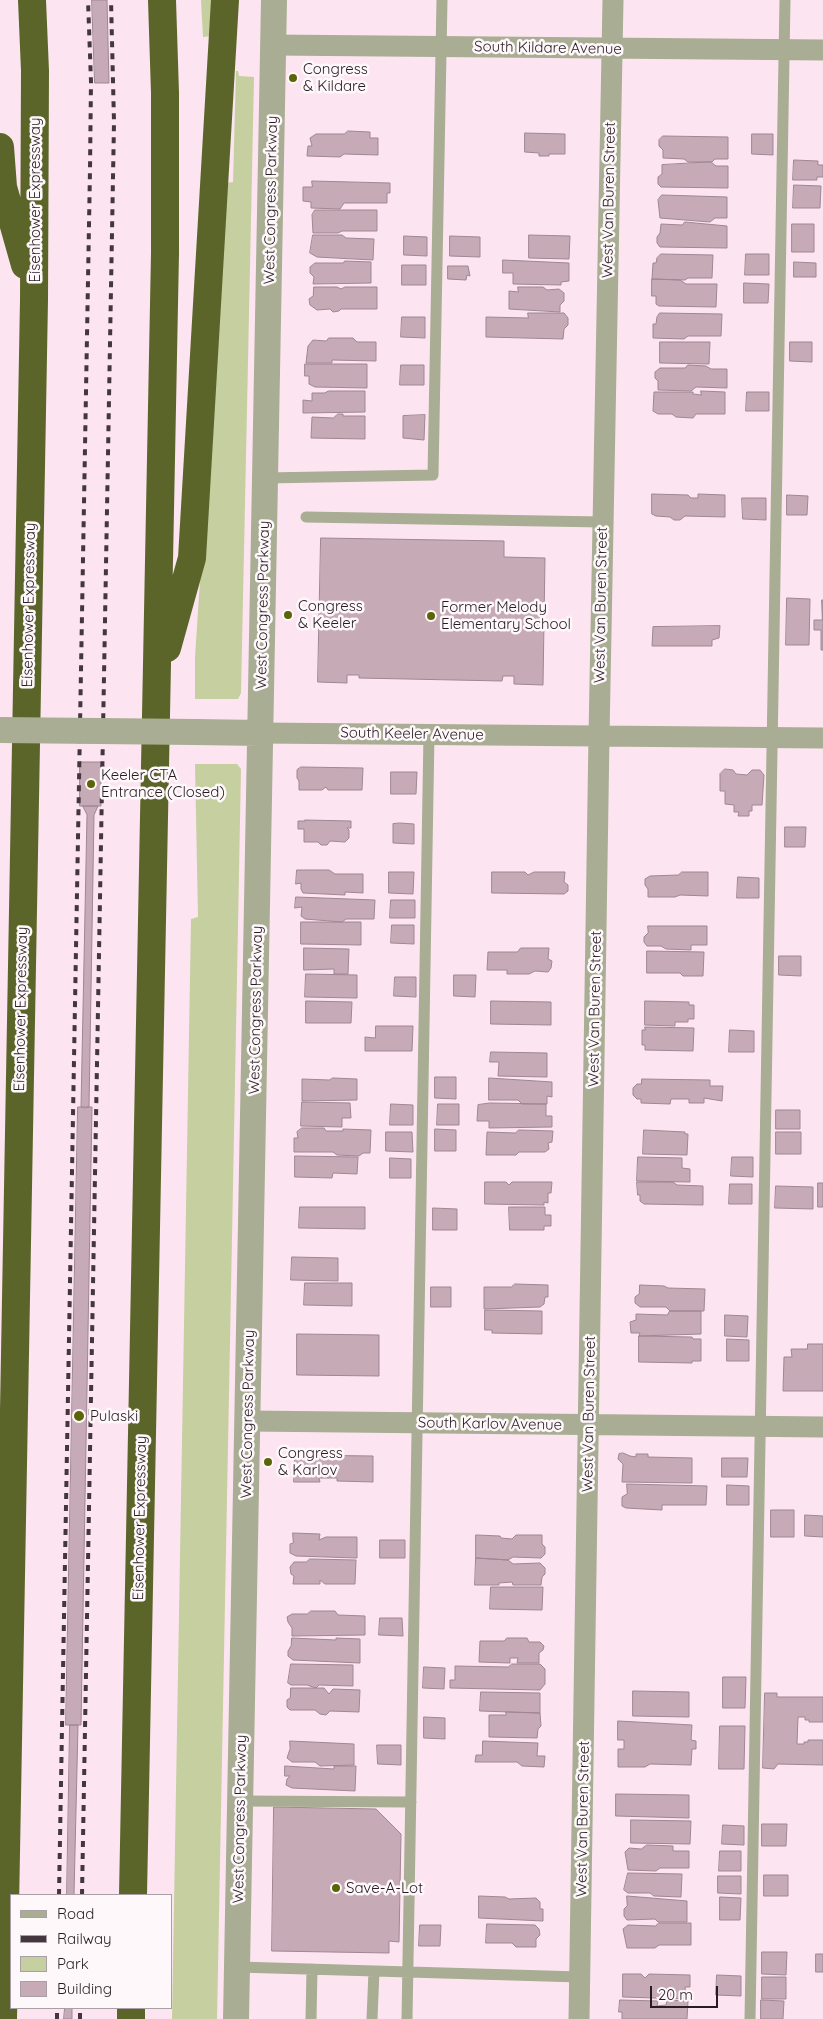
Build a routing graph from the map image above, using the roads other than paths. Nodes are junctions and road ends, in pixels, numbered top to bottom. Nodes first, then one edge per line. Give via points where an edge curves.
1 (32, 0) edge
2 (162, 0) edge
3 (225, 0) edge
4 (274, 0) edge
5 (442, 0) edge
6 (613, 0) edge
7 (785, 0) edge
8 (274, 45) junction
9 (441, 47) junction
10 (612, 48) junction
11 (784, 50) junction
12 (823, 50) edge
13 (0, 148) edge
14 (34, 300) junction
15 (265, 478) junction
16 (306, 517) dead end
17 (603, 522) junction
18 (156, 686) junction
19 (0, 730) edge
20 (261, 733) junction
21 (429, 734) junction
22 (599, 736) junction
23 (771, 737) junction
24 (823, 738) edge
25 (248, 1422) junction
26 (418, 1423) junction
27 (589, 1425) junction
28 (760, 1426) junction
29 (823, 1427) edge
30 (241, 1801) junction
31 (411, 1802) junction
32 (133, 1894) edge
33 (238, 1967) junction
34 (312, 1969) junction
35 (374, 1971) junction
36 (408, 1972) junction
37 (580, 1977) junction
38 (3, 2019) edge
39 (236, 2019) edge
40 (311, 2019) edge
41 (372, 2019) edge
42 (407, 2019) edge
43 (580, 2019) edge
44 (750, 2019) edge

1 - 14 highway, Eisenhower Expressway via 35,71
2 - 18 highway, Eisenhower Expressway via 165,253
3 - 18 highway via 192,558
4 - 8 street, West Congress Parkway
5 - 9 lane
6 - 10 street, West Van Buren Street
7 - 11 lane
8 - 9 street, South Kildare Avenue
8 - 15 street, West Congress Parkway
9 - 10 street, South Kildare Avenue
9 - 15 lane via 433,475
10 - 11 street, South Kildare Avenue
10 - 17 street, West Van Buren Street
11 - 12 street, South Kildare Avenue
11 - 23 lane
13 - 14 highway via 4,187
14 - 38 highway, Eisenhower Expressway
15 - 20 street, West Congress Parkway
16 - 17 lane
17 - 22 street, West Van Buren Street
18 - 32 highway, Eisenhower Expressway
19 - 20 street, South Keeler Avenue, bridge
20 - 21 street, South Keeler Avenue
20 - 25 street, West Congress Parkway
21 - 22 street, South Keeler Avenue
21 - 26 lane
22 - 23 street, South Keeler Avenue
22 - 27 street, West Van Buren Street
23 - 24 street, South Keeler Avenue
23 - 28 lane
25 - 26 street, South Karlov Avenue
25 - 30 street, West Congress Parkway
26 - 27 street, South Karlov Avenue
26 - 31 lane
27 - 28 street, South Karlov Avenue
27 - 37 street, West Van Buren Street
28 - 29 street, South Karlov Avenue
28 - 44 lane
30 - 31 lane
30 - 33 street, West Congress Parkway
31 - 36 lane
33 - 34 lane
33 - 39 street, West Congress Parkway
34 - 35 lane
34 - 40 lane
35 - 36 lane
35 - 41 lane
36 - 37 lane
36 - 42 lane
37 - 43 street, West Van Buren Street

